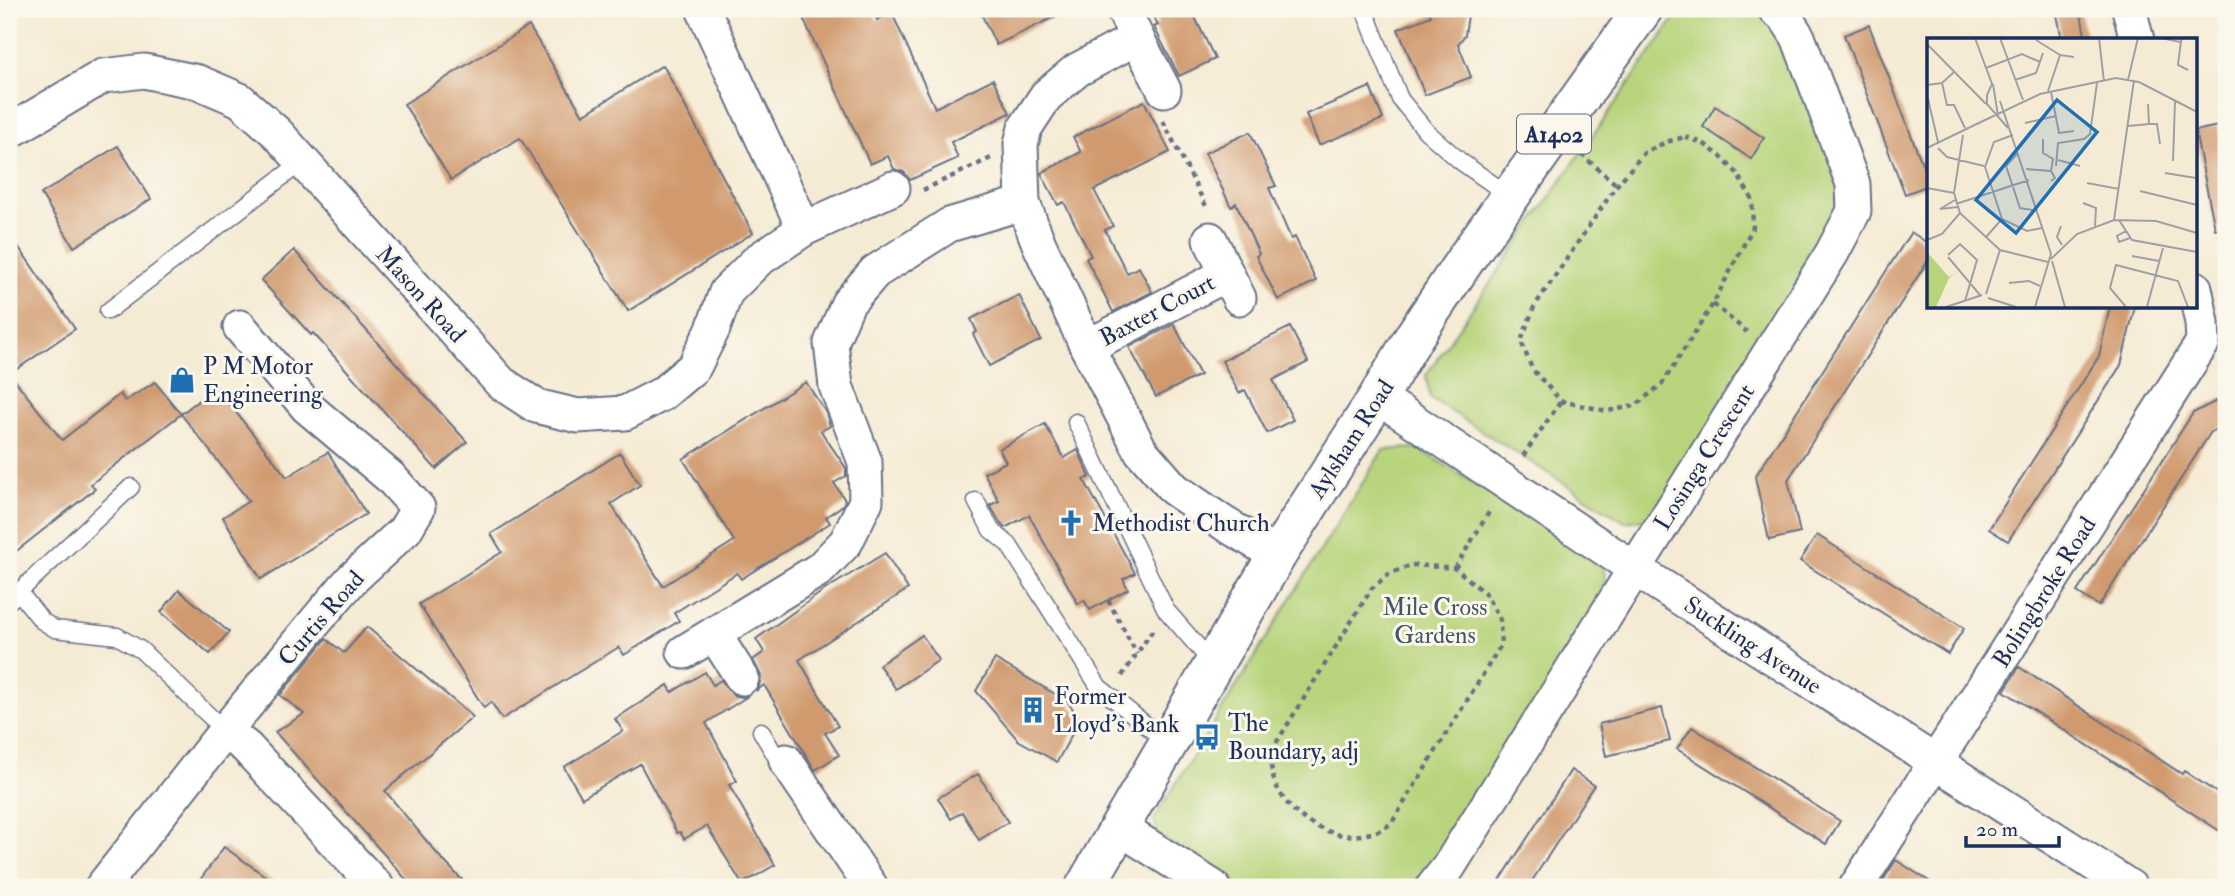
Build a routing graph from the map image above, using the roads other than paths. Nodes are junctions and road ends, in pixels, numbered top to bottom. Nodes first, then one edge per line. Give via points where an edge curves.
1 (703, 9) edge
2 (1364, 9) edge
3 (1643, 9) edge
4 (1775, 9) edge
5 (2129, 9) edge
6 (1130, 23) edge
7 (2136, 38) edge
8 (1164, 90) road end
9 (9, 132) edge
10 (303, 161) junction
11 (893, 188) road end
12 (1511, 197) junction
13 (1023, 203) junction
14 (804, 229) junction
15 (1210, 239) road end
16 (2196, 293) edge
17 (108, 311) dead end
18 (240, 327) dead end
19 (2215, 342) edge
20 (1087, 347) junction
21 (1378, 397) junction
22 (1076, 422) dead end
23 (131, 487) dead end
24 (976, 502) dead end
25 (1277, 555) junction
26 (1634, 569) junction
27 (14, 596) edge
28 (714, 634) junction
29 (684, 652) dead end
30 (1213, 664) junction
31 (742, 678) dead end
32 (225, 731) junction
33 (761, 731) dead end
34 (1167, 742) junction
35 (786, 761) joint
36 (1936, 762) junction
37 (1118, 827) junction
38 (102, 887) edge
39 (377, 887) edge
40 (871, 887) edge
41 (1085, 887) edge
42 (1213, 887) edge
43 (1433, 887) edge
44 (1856, 887) edge
45 (2130, 887) edge

1 - 14 street
2 - 12 lane via 1400,99 1426,131
3 - 12 main road, Aylsham Road / A1402
4 - 26 street, Losinga Crescent via 1798,37 1853,184 1854,211
5 - 7 street
6 - 8 street, Baxter Court
6 - 13 street, Baxter Court via 1046,96 1025,128 1021,144
9 - 10 street, Mason Road via 103,76 144,71 198,82 240,100
10 - 14 street, Mason Road via 501,383 536,406 578,416 625,413 662,394 694,367 726,292 758,260
10 - 17 lane
11 - 14 street, Mason Road
12 - 21 main road, Aylsham Road / A1402 via 1415,335
13 - 20 street, Baxter Court
13 - 28 street via 949,225 875,272 848,303 831,343 836,386 865,462 866,501 846,542 820,569
15 - 20 street, Baxter Court via 1233,286
16 - 19 street, Bolingbroke Road via 2202,323
18 - 32 street, Curtis Road via 307,407 390,477 418,508 405,530 344,589
19 - 36 street, Bolingbroke Road
20 - 25 street, Baxter Court via 1141,451 1174,489
21 - 25 main road, Aylsham Road / A1402
21 - 26 street, Suckling Avenue
22 - 30 lane via 1166,610
23 - 27 lane
24 - 34 lane via 991,530 1009,545 1099,687
25 - 30 main road, Aylsham Road / A1402
26 - 36 street, Suckling Avenue
26 - 43 street, Losinga Crescent
27 - 32 lane via 55,629 117,636 141,650
28 - 29 street
28 - 31 street
30 - 34 main road, Aylsham Road / A1402
32 - 38 street, Curtis Road
32 - 39 street via 246,747
33 - 35 lane via 778,761
34 - 37 main road, Aylsham Road / A1402
35 - 40 street
36 - 44 street, Bolingbroke Road
36 - 45 street, Suckling Avenue
37 - 41 main road, Aylsham Road / A1402
37 - 42 street

